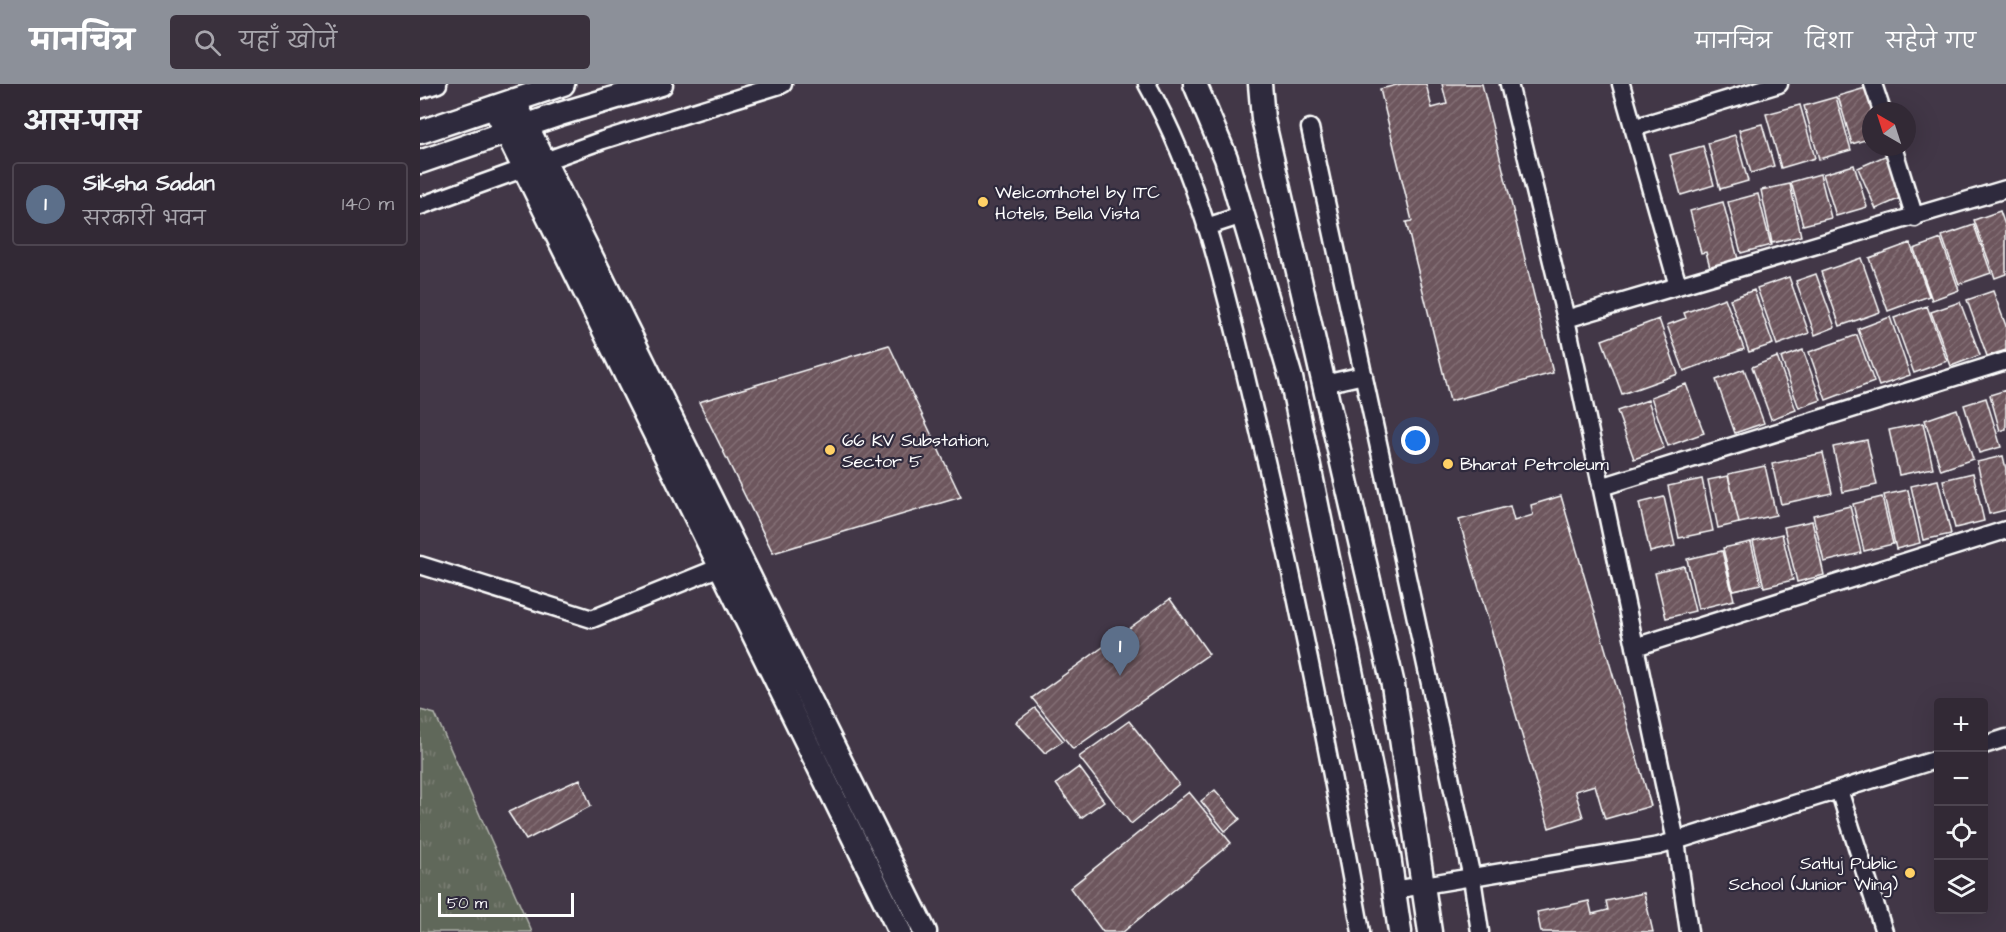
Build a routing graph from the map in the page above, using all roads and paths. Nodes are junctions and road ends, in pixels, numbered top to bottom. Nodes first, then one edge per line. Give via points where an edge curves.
1 (438, 84) edge
2 (563, 84) edge
3 (661, 84) edge
4 (1147, 84) edge
5 (1195, 84) edge
6 (1260, 84) edge
7 (1509, 84) edge
8 (1621, 84) edge
9 (1779, 84) edge
10 (1873, 84) edge
11 (779, 85) edge
12 (420, 90) edge
13 (1879, 102) edge
14 (504, 104) junction
15 (1310, 128) dead end
16 (1633, 128) junction
17 (517, 129) junction
18 (420, 132) edge
19 (1896, 156) edge
20 (420, 162) edge
21 (534, 164) junction
22 (2006, 189) edge
23 (420, 206) edge
24 (1243, 215) junction
25 (1916, 218) junction
26 (1206, 227) junction
27 (1678, 286) junction
28 (1566, 318) junction
29 (2006, 361) edge
30 (1364, 375) junction
31 (1324, 384) junction
32 (1601, 487) junction
33 (2006, 530) edge
34 (730, 562) junction
35 (420, 565) edge
36 (1635, 647) junction
37 (2006, 738) edge
38 (1988, 743) edge
39 (1934, 760) edge
40 (1839, 790) junction
41 (1676, 841) junction
42 (1472, 878) junction
43 (1423, 885) junction
44 (1394, 890) junction
45 (900, 932) edge
46 (925, 932) edge
47 (1361, 932) edge
48 (1400, 932) edge
49 (1430, 932) edge
50 (1480, 932) edge
51 (1689, 932) edge
52 (1884, 932) edge

1 - 12 street
2 - 14 street
3 - 17 street
4 - 26 street via 1167,119
5 - 24 street via 1226,158
6 - 31 street via 1263,119
7 - 28 street
8 - 16 street
9 - 16 street
10 - 13 street
11 - 21 street
14 - 17 street
14 - 18 street
15 - 30 street
16 - 27 street
17 - 20 street
17 - 21 street
19 - 25 street
21 - 23 street
21 - 34 street
22 - 25 street
24 - 26 street
24 - 44 street via 1292,378
25 - 27 street
26 - 47 street via 1272,484
27 - 28 street
28 - 32 street
29 - 32 street
30 - 31 street
30 - 42 street
31 - 43 street via 1394,685
32 - 36 street
33 - 36 street
34 - 35 street via 592,619
34 - 45 street
34 - 46 street
36 - 41 street
37 - 38 street
39 - 40 street
40 - 41 street
40 - 52 street
41 - 42 street
41 - 51 street
42 - 43 street
42 - 50 street
43 - 44 street
43 - 49 street
44 - 48 street

